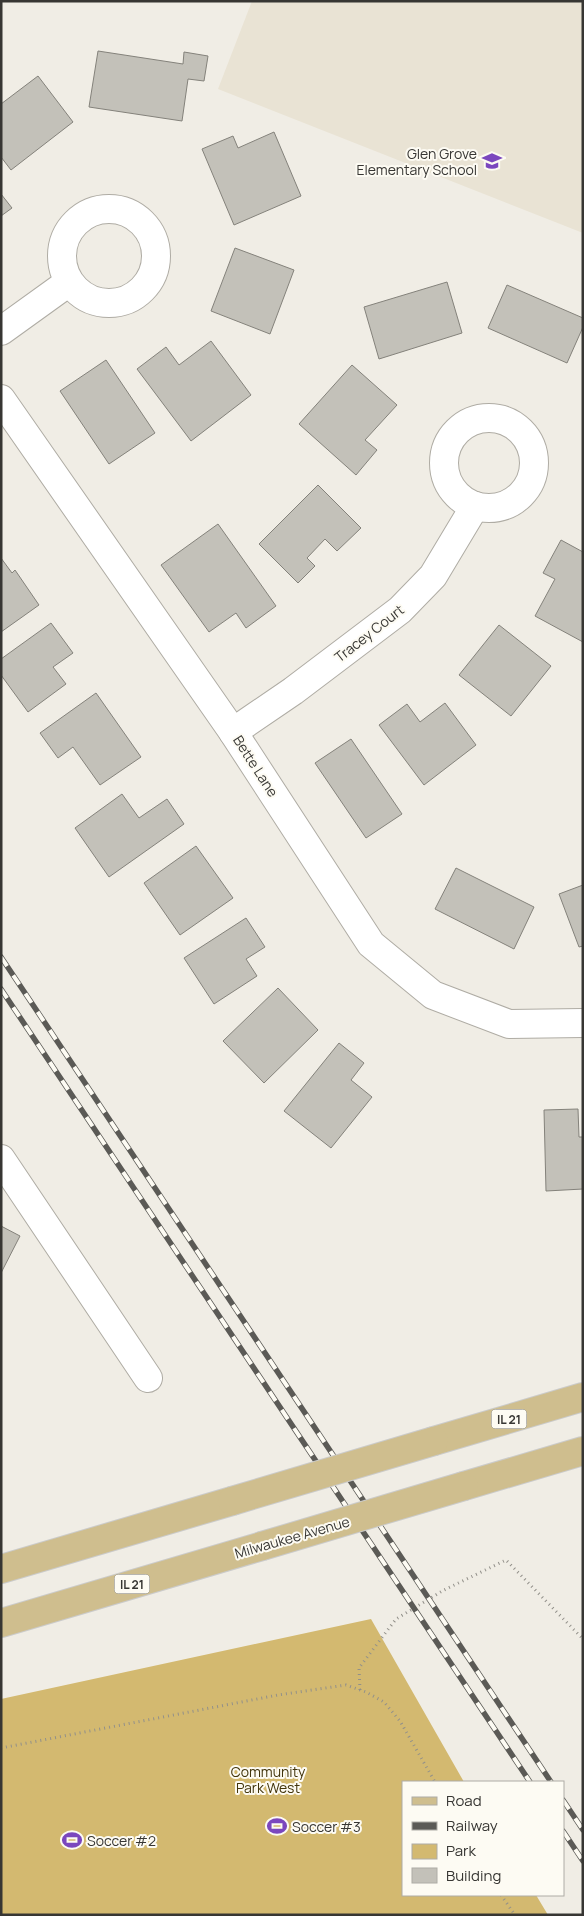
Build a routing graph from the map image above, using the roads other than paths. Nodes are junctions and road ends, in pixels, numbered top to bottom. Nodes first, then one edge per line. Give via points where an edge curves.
1 (69, 282) dead end
2 (1, 331) edge
3 (1, 399) edge
4 (475, 506) dead end
5 (233, 732) junction
6 (583, 1023) edge
7 (1, 1159) edge
8 (148, 1378) dead end
9 (583, 1397) edge
10 (583, 1451) edge
11 (1, 1570) edge
12 (1, 1623) edge

1 - 2 street
3 - 5 street, Bette Lane
4 - 5 street, Tracey Court via 433,576 400,610
5 - 6 street, Bette Lane via 371,944 433,995 509,1024
7 - 8 street
9 - 11 main road, IL 21, bridge
10 - 12 main road, Milwaukee Avenue / IL 21, bridge

